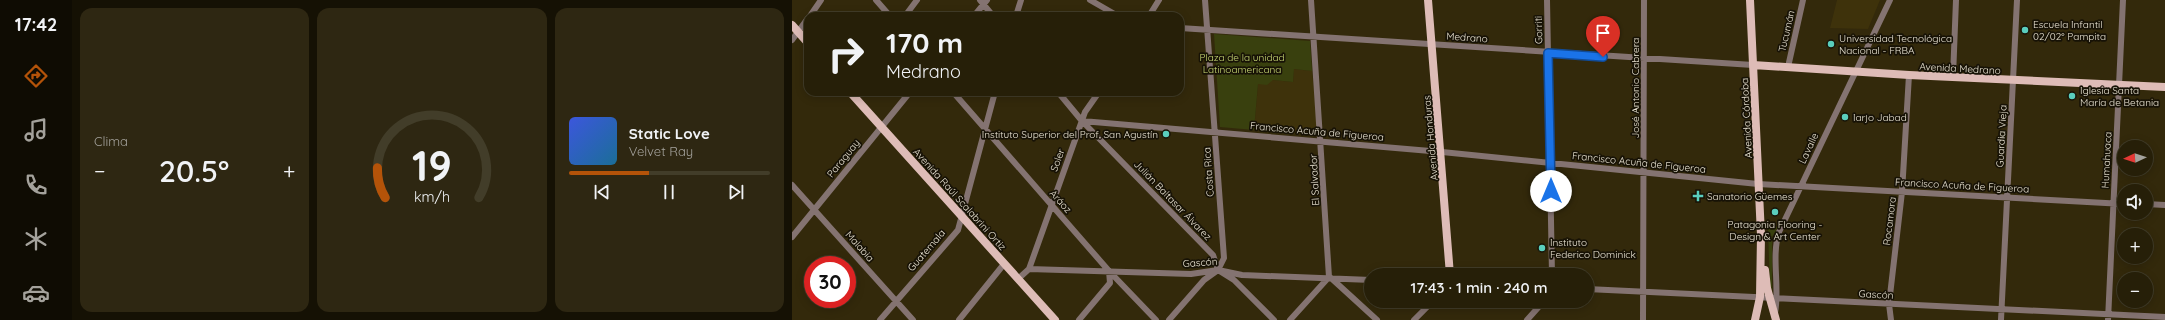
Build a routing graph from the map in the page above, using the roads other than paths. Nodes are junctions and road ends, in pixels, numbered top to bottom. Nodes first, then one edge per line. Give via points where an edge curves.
1 (821, 0) edge
2 (876, 0) edge
3 (918, 0) edge
4 (1021, 0) edge
5 (1090, 0) edge
6 (1159, 0) edge
7 (1205, 0) edge
8 (1311, 0) edge
9 (1428, 0) edge
10 (1547, 0) edge
11 (1644, 0) edge
12 (1750, 0) edge
13 (1803, 0) edge
14 (1890, 0) edge
15 (1956, 0) edge
16 (2017, 0) edge
17 (2123, 0) edge
18 (984, 2) edge
19 (813, 12) edge
20 (886, 12) edge
21 (908, 12) edge
22 (977, 12) edge
23 (990, 12) edge
24 (1017, 12) edge
25 (1111, 12) edge
26 (1152, 12) edge
27 (804, 24) edge
28 (792, 25) edge
29 (1184, 28) edge
30 (1208, 29) junction
31 (798, 32) junction
32 (1314, 36) junction
33 (804, 39) edge
34 (792, 40) edge
35 (1432, 45) junction
36 (1548, 53) junction
37 (1645, 59) junction
38 (1754, 66) junction
39 (1788, 67) junction
40 (1856, 71) junction
41 (1909, 75) junction
42 (1953, 77) junction
43 (2013, 80) junction
44 (2120, 85) junction
45 (2165, 87) edge
46 (854, 96) edge
47 (907, 96) edge
48 (956, 96) edge
49 (994, 96) edge
50 (1061, 96) edge
51 (1095, 96) edge
52 (1082, 121) junction
53 (881, 127) junction
54 (985, 130) junction
55 (1215, 132) junction
56 (1322, 142) junction
57 (1442, 152) junction
58 (1551, 163) junction
59 (1645, 172) junction
60 (1758, 184) junction
61 (792, 185) edge
62 (1801, 186) junction
63 (1902, 192) junction
64 (2008, 198) junction
65 (2114, 203) junction
66 (2117, 203) edge
67 (2153, 204) edge
68 (2165, 205) edge
69 (1052, 206) junction
70 (814, 210) junction
71 (961, 216) junction
72 (1761, 235) junction
73 (792, 238) edge
74 (1004, 264) junction
75 (1450, 268) edge
76 (1552, 268) edge
77 (1029, 269) junction
78 (1218, 270) junction
79 (1109, 271) junction
80 (1329, 277) junction
81 (1018, 279) junction
82 (1364, 280) edge
83 (1594, 288) edge
84 (1645, 290) junction
85 (1760, 297) junction
86 (1774, 299) junction
87 (895, 301) junction
88 (1889, 304) junction
89 (1426, 308) edge
90 (1538, 308) edge
91 (2002, 310) junction
92 (1775, 316) edge
93 (2108, 317) edge
94 (2165, 317) edge
95 (880, 320) edge
96 (913, 320) edge
97 (959, 320) edge
98 (1054, 320) edge
99 (1079, 320) edge
100 (1156, 320) edge
101 (1168, 320) edge
102 (1274, 320) edge
103 (1290, 320) edge
104 (1377, 320) edge
105 (1414, 320) edge
106 (1527, 320) edge
107 (1643, 320) edge
108 (1755, 320) edge
109 (1891, 320) edge
110 (2002, 320) edge

1 - 19 street
2 - 20 street
3 - 21 street
4 - 24 street
5 - 25 street
6 - 26 street
7 - 30 street, Costa Rica
8 - 32 street, El Salvador
9 - 35 main road, Avenida Honduras
10 - 36 street, Gorriti
11 - 37 street, José Antonio Cabrera
12 - 38 main road, Avenida Córdoba
13 - 39 street, Tucumán
14 - 40 street, Lavalle
15 - 42 street
16 - 43 street, Guardia Vieja
17 - 44 street, Humahuaca
18 - 22 street
18 - 23 street
27 - 31 street
28 - 31 main road
29 - 30 street, Medrano
30 - 32 street, Medrano
30 - 55 street, Costa Rica
31 - 33 main road
31 - 34 street
32 - 35 street, Medrano
32 - 56 street, El Salvador
35 - 36 street, Medrano
35 - 57 main road, Avenida Honduras
36 - 37 street, Medrano
36 - 58 street, Gorriti
37 - 38 street, Medrano
37 - 59 street, José Antonio Cabrera
38 - 39 main road, Avenida Medrano
38 - 60 main road, Avenida Córdoba
39 - 40 main road, Avenida Medrano
40 - 41 main road, Avenida Medrano
40 - 62 street, Lavalle
41 - 42 main road, Avenida Medrano
41 - 63 street, Rocamora
42 - 43 main road, Avenida Medrano
43 - 44 main road, Avenida Medrano
43 - 64 street, Guardia Vieja
44 - 45 main road, Avenida Medrano
44 - 65 street, Humahuaca
46 - 53 main road, Avenida Raúl Scalabrini Ortiz
47 - 53 street, Paraguay
48 - 54 street, Aráoz
49 - 54 street, Guatemala
50 - 52 street, Julián Baltasar Álvarez
51 - 52 street, Soler
52 - 55 street, Francisco Acuña de Figueroa
52 - 69 street, Soler
52 - 78 street, Julián Baltasar Álvarez via 1213,255
53 - 70 street, Paraguay
53 - 71 main road, Avenida Raúl Scalabrini Ortiz
54 - 69 street, Aráoz
54 - 71 street, Guatemala
55 - 56 street, Francisco Acuña de Figueroa
55 - 78 street, Costa Rica via 1224,258
56 - 57 street, Francisco Acuña de Figueroa
56 - 80 street, El Salvador
57 - 58 street, Francisco Acuña de Figueroa
57 - 75 main road, Avenida Honduras
58 - 59 street, Francisco Acuña de Figueroa
58 - 76 street, Gorriti
59 - 60 street, Francisco Acuña de Figueroa
59 - 84 street, José Antonio Cabrera
60 - 62 street, Francisco Acuña de Figueroa
60 - 72 main road, Avenida Córdoba
61 - 70 street, Malabia
62 - 63 street, Francisco Acuña de Figueroa
62 - 86 street, Lavalle via 1777,240
63 - 64 street, Francisco Acuña de Figueroa
63 - 88 street, Rocamora
64 - 65 street, Francisco Acuña de Figueroa
64 - 91 street, Guardia Vieja
65 - 66 street, Francisco Acuña de Figueroa
65 - 93 street, Humahuaca
67 - 68 street
69 - 77 street, Soler
69 - 79 street, Aráoz
70 - 73 street, Paraguay
70 - 87 street, Malabia
71 - 74 main road, Avenida Raúl Scalabrini Ortiz
71 - 87 street, Guatemala via 958,230
72 - 85 main road, Avenida Córdoba
72 - 86 main road, Avenida Córdoba
74 - 81 main road, Avenida Raúl Scalabrini Ortiz
74 - 97 street
77 - 79 street, Gascón
77 - 81 street, Soler
78 - 79 street, Gascón via 1191,274
78 - 80 street, Gascón via 1242,275
78 - 101 street via 1204,280
78 - 102 street via 1234,280
79 - 99 street via 1110,284
79 - 100 street, Aráoz
80 - 82 street, Gascón
80 - 103 street
80 - 104 street
81 - 98 main road, Avenida Raúl Scalabrini Ortiz
83 - 84 street, Gascón
84 - 85 street, Gascón
84 - 107 street, José Antonio Cabrera
85 - 86 street, Gascón
85 - 108 main road, Avenida Córdoba
86 - 88 street, Gascón
86 - 92 main road, Avenida Córdoba
87 - 95 street, Guatemala
87 - 96 street, Malabia
88 - 91 street, Gascón
88 - 109 street, Rocamora
89 - 105 street
90 - 106 street
91 - 93 street, Gascón
91 - 110 street, Guardia Vieja
93 - 94 street, Gascón

